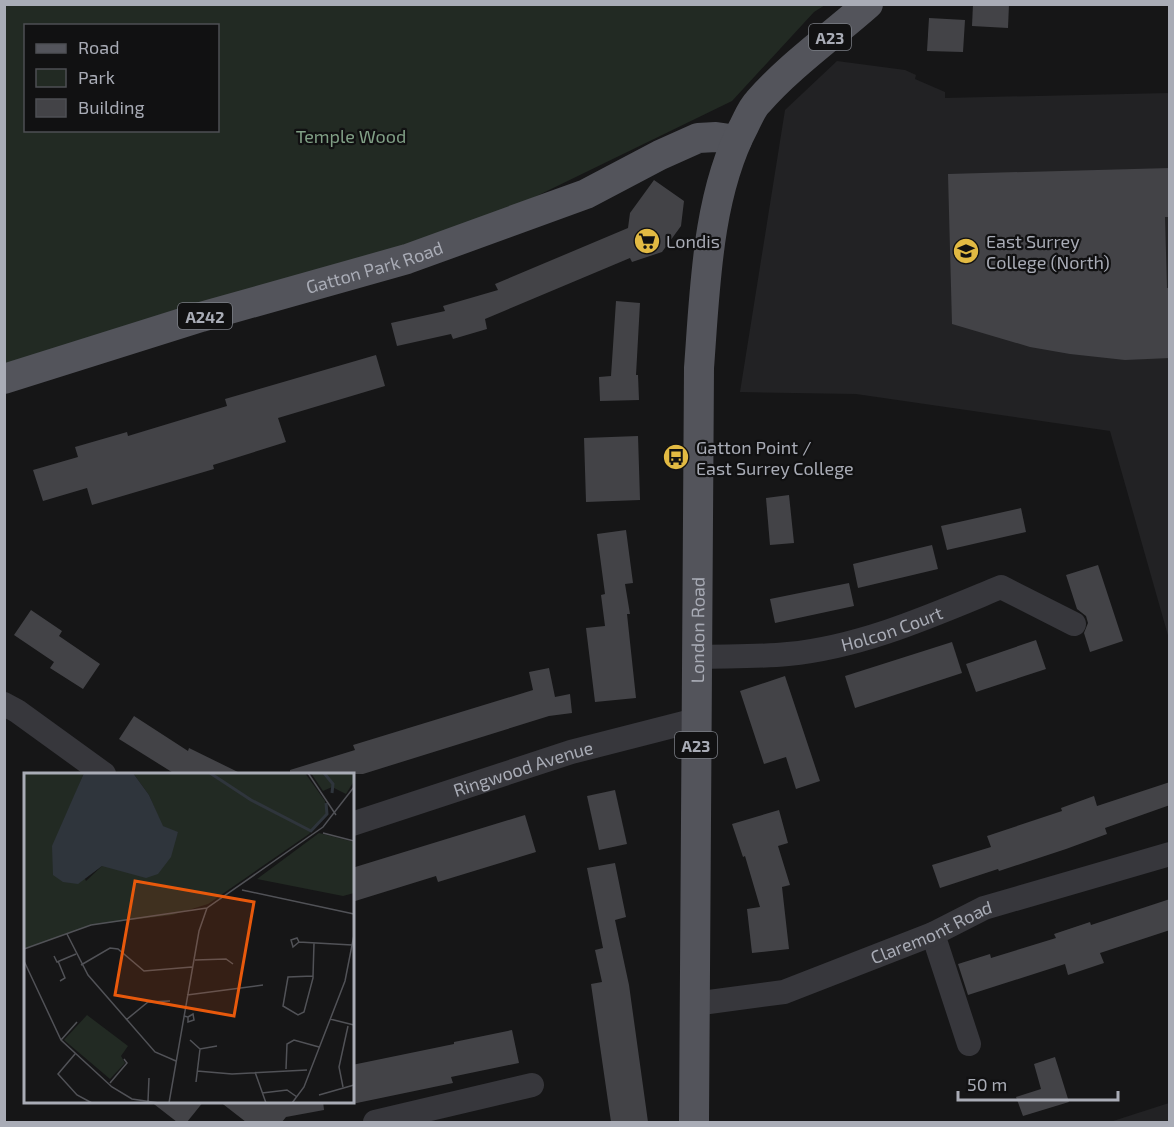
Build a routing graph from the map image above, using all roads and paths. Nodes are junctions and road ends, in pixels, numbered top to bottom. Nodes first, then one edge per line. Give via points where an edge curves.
1 (868, 4) edge
2 (736, 140) junction
3 (4, 379) edge
4 (1074, 624) dead end
5 (697, 657) junction
6 (4, 704) edge
7 (696, 720) junction
8 (103, 773) edge
9 (354, 823) edge
10 (1170, 854) edge
11 (933, 934) junction
12 (694, 1004) junction
13 (969, 1044) dead end
14 (532, 1085) dead end
15 (375, 1122) edge
16 (694, 1122) edge

1 - 2 main road, A23 via 756,103
2 - 3 main road, Gatton Park Road / A242 via 698,138 586,194 407,259 201,317
2 - 5 main road, London Road / A23 via 720,190 703,306
4 - 5 street, Holcon Court via 1001,587 926,618 847,644 790,654
5 - 7 main road, London Road / A23
6 - 8 street
7 - 9 street, Ringwood Avenue via 571,752
7 - 12 main road, London Road / A23
10 - 11 street, Claremont Road via 984,908
11 - 12 street, Claremont Road via 784,992
11 - 13 street
12 - 16 main road, London Road / A23
14 - 15 street

